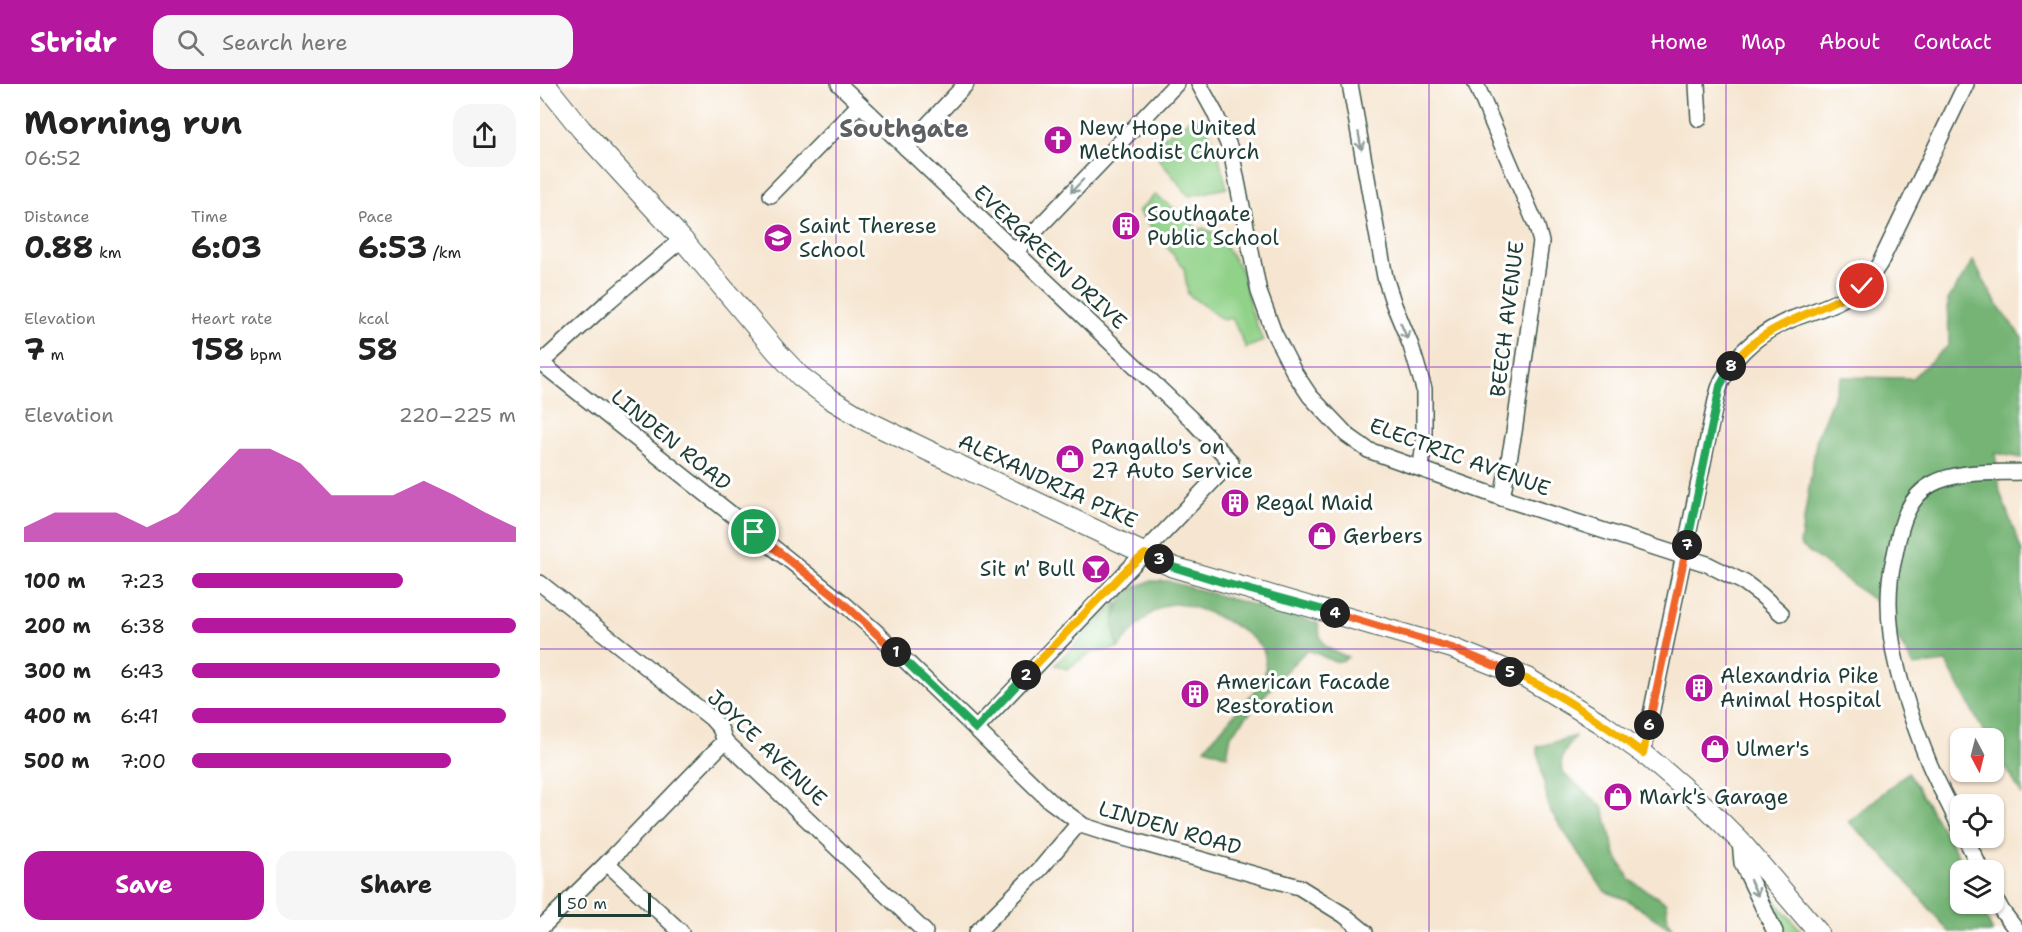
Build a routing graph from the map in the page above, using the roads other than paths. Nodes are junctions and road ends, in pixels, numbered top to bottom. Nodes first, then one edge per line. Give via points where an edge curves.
1 (545, 84) edge
2 (839, 84) edge
3 (966, 84) edge
4 (1176, 84) edge
5 (1199, 84) edge
6 (1350, 84) edge
7 (1476, 84) edge
8 (1697, 84) edge
9 (1966, 84) edge
10 (860, 104) junction
11 (1699, 119) dead end
12 (906, 148) junction
13 (771, 195) dead end
14 (682, 239) junction
15 (1014, 253) junction
16 (541, 364) edge
17 (1421, 468) junction
18 (2022, 472) edge
19 (1502, 498) junction
20 (1145, 554) junction
21 (1684, 556) junction
22 (540, 583) edge
23 (1781, 613) dead end
24 (976, 729) junction
25 (725, 741) junction
26 (1643, 753) junction
27 (1950, 807) edge
28 (1079, 823) junction
29 (1740, 841) junction
30 (607, 863) junction
31 (2004, 914) edge
32 (540, 929) edge
33 (681, 932) edge
34 (925, 932) edge
35 (977, 932) edge
36 (1365, 932) edge
37 (1775, 932) edge
38 (1818, 932) edge
39 (2018, 932) edge

1 - 14 main road, ALEXANDRIA PIKE
2 - 10 street, EVERGREEN DRIVE
3 - 12 street
4 -> 15 street
5 - 17 street, ELECTRIC AVENUE via 1231,151 1259,292 1294,372 1310,396 1357,442 1368,450
6 -> 17 street via 1385,277 1424,389
7 - 19 street, BEECH AVENUE via 1541,242
8 - 11 street
9 - 21 street via 1870,278 1841,300 1762,335 1740,354 1723,377
10 - 12 street, EVERGREEN DRIVE
10 - 13 street
12 - 15 street, EVERGREEN DRIVE
14 - 16 street
14 - 20 main road, ALEXANDRIA PIKE via 777,352 829,398 867,421
15 - 20 street, EVERGREEN DRIVE via 1190,418 1231,462
16 - 24 street, LINDEN ROAD via 842,602
17 - 19 street, ELECTRIC AVENUE
18 - 27 street via 1944,479 1929,486 1916,495 1900,530 1890,581 1891,636 1898,676 1926,757
19 - 21 street, ELECTRIC AVENUE
20 - 24 street
20 - 26 main road, ALEXANDRIA PIKE via 1225,583 1452,648 1527,678
21 - 23 street, ELECTRIC AVENUE via 1745,583
21 - 26 street
22 - 25 street, JOYCE AVENUE via 711,718
24 - 28 street, LINDEN ROAD via 1039,791
25 - 30 street
25 - 34 street, JOYCE AVENUE
26 - 29 main road, ALEXANDRIA PIKE
28 - 35 street via 1041,868
28 - 36 street, LINDEN ROAD via 1299,887
29 -> 37 street via 1742,863
29 - 38 main road, ALEXANDRIA PIKE
30 - 32 street
30 - 33 street
31 - 39 street

